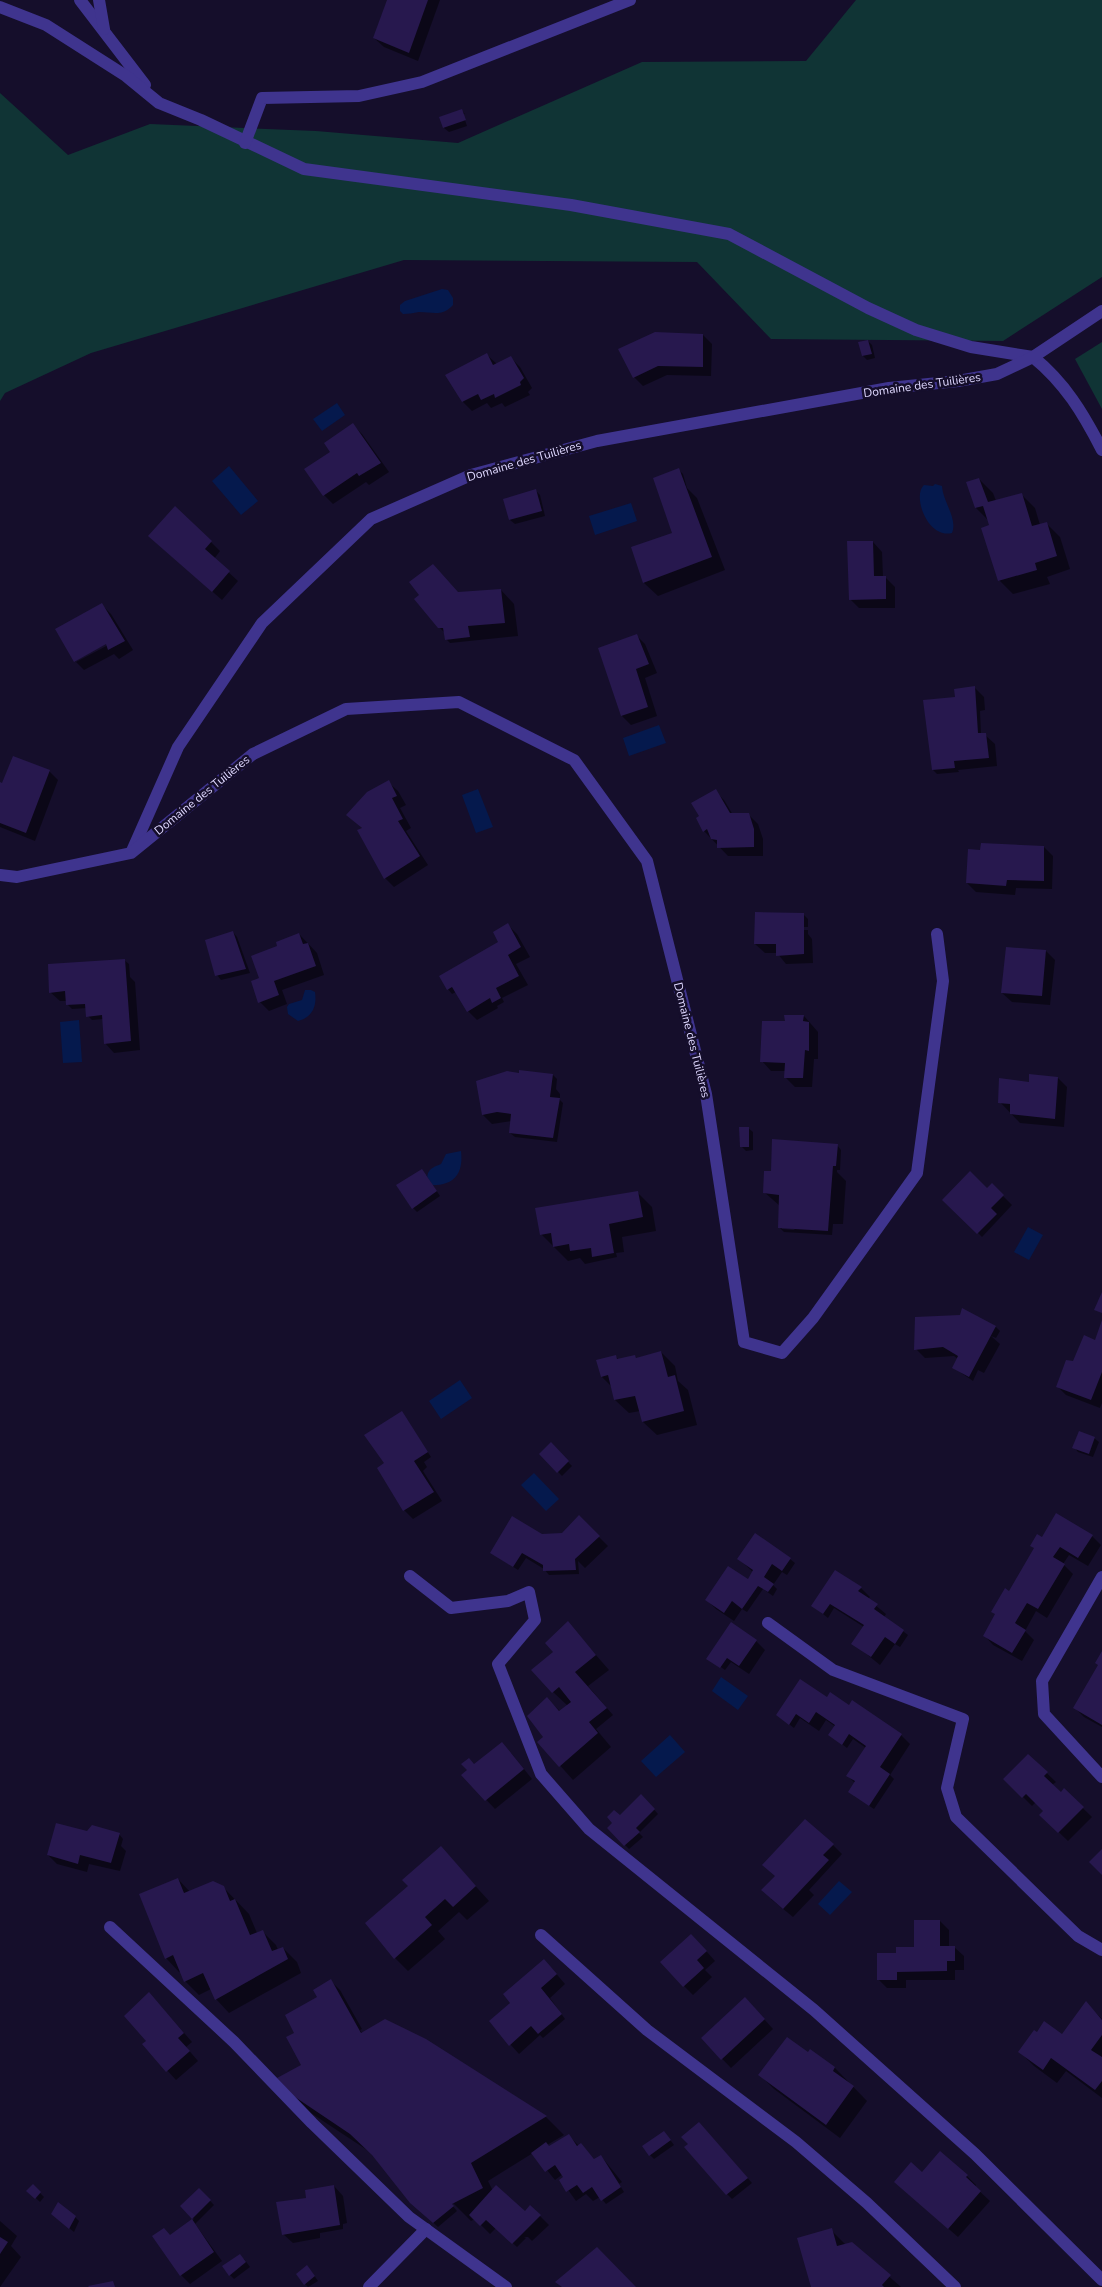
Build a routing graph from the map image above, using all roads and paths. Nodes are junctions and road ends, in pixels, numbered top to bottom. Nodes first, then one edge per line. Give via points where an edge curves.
1 (80, 0) edge
2 (99, 0) edge
3 (630, 0) edge
4 (0, 7) edge
5 (104, 31) junction
6 (159, 104) junction
7 (245, 143) junction
8 (1102, 311) edge
9 (1033, 357) junction
10 (1102, 450) edge
11 (131, 854) junction
12 (0, 875) edge
13 (937, 934) dead end
14 (410, 1576) dead end
15 (1102, 1577) edge
16 (768, 1623) dead end
17 (1102, 1777) edge
18 (110, 1927) dead end
19 (541, 1935) dead end
20 (1102, 1950) edge
21 (426, 2229) junction
22 (1102, 2280) edge
23 (369, 2287) edge
24 (506, 2287) edge
25 (956, 2287) edge

1 - 5 street
2 - 5 street
3 - 7 street via 422,82 359,96 262,98
4 - 6 street via 46,25 126,76
5 - 6 street
6 - 7 street via 201,120
7 - 9 street via 304,169 572,205 729,234 916,330 971,347
8 - 9 street, Domaine des Tuilières
9 - 10 street via 1064,386
9 - 11 street, Domaine des Tuilières via 996,374 889,388 597,441 471,475 371,519 262,623 178,747
11 - 12 street, Domaine des Tuilières via 17,877
11 - 13 street, Domaine des Tuilières via 253,754 346,709 459,702 574,760 647,861 706,1094 744,1342 782,1353 813,1318 916,1173 943,981
14 - 22 street via 451,1608 508,1601 529,1592 535,1620 498,1664 541,1774 590,1829 814,2010 975,2154
15 - 17 street via 1042,1681 1044,1714
16 - 20 street via 833,1670 963,1719 947,1788 956,1817 1078,1936
18 - 21 street via 234,2042 408,2216
19 - 25 street via 647,2030 796,2142
21 - 23 street
21 - 24 street

